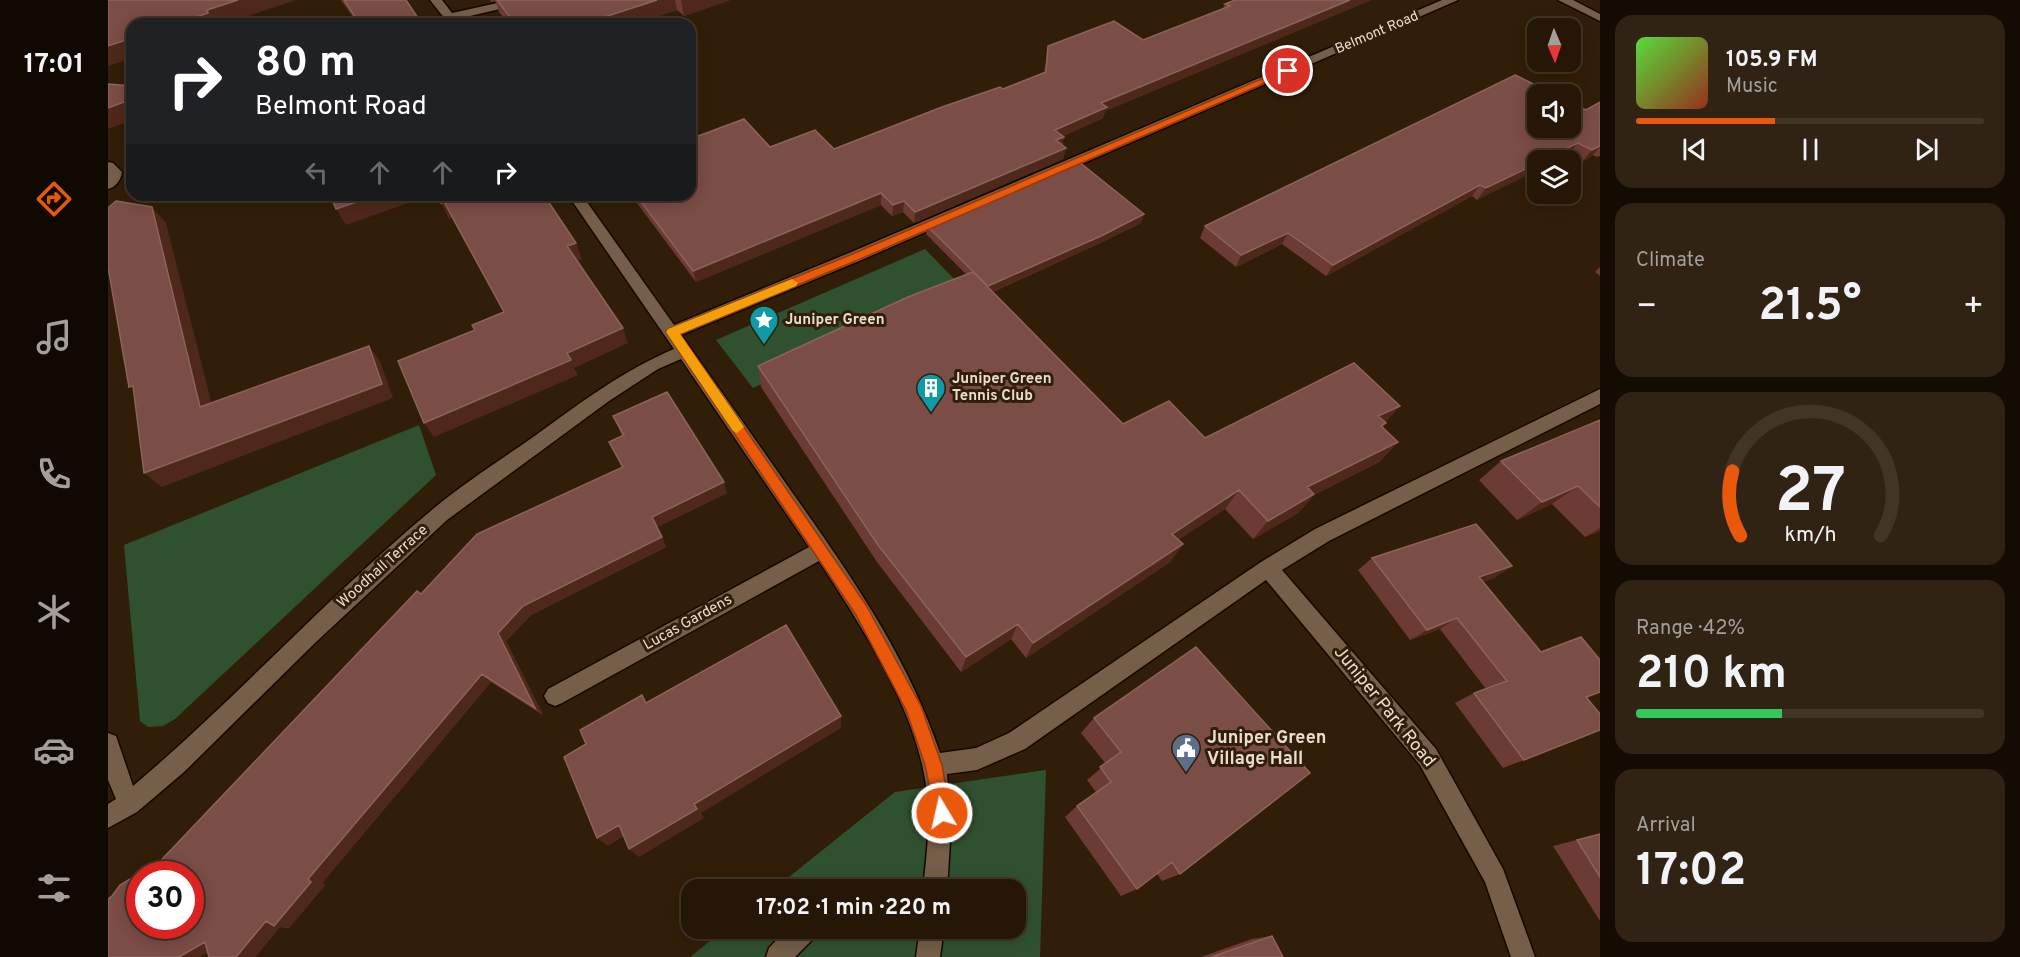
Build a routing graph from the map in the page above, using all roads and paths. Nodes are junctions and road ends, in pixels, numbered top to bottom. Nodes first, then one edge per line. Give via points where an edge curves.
1 (436, 0) edge
2 (526, 0) edge
3 (1452, 0) edge
4 (1564, 0) edge
5 (450, 18) edge
6 (463, 18) edge
7 (1600, 18) edge
8 (108, 166) edge
9 (108, 185) edge
10 (579, 201) edge
11 (672, 332) junction
12 (685, 351) junction
13 (1600, 396) edge
14 (821, 550) junction
15 (1268, 568) junction
16 (555, 696) dead end
17 (108, 744) edge
18 (934, 765) junction
19 (129, 804) junction
20 (108, 817) edge
21 (936, 879) edge
22 (795, 939) edge
23 (927, 939) edge
24 (778, 957) edge
25 (928, 957) edge
26 (1523, 957) edge

1 - 5 street
2 - 6 street
3 - 11 street, Belmont Road
4 - 7 street
8 - 9 street via 115,172
10 - 11 street
11 - 12 street
12 - 14 street
12 - 19 street, Woodhall Terrace via 652,365 603,396 440,514 177,764
13 - 15 street via 1322,534
14 - 16 street, Lucas Gardens
14 - 18 street via 861,610 913,706
15 - 18 street via 1017,741 977,759
15 - 26 street, Juniper Park Road via 1428,757 1496,878
17 - 19 street
18 - 21 street via 942,813
19 - 20 street, Woodhall Terrace
22 - 24 street
23 - 25 street

